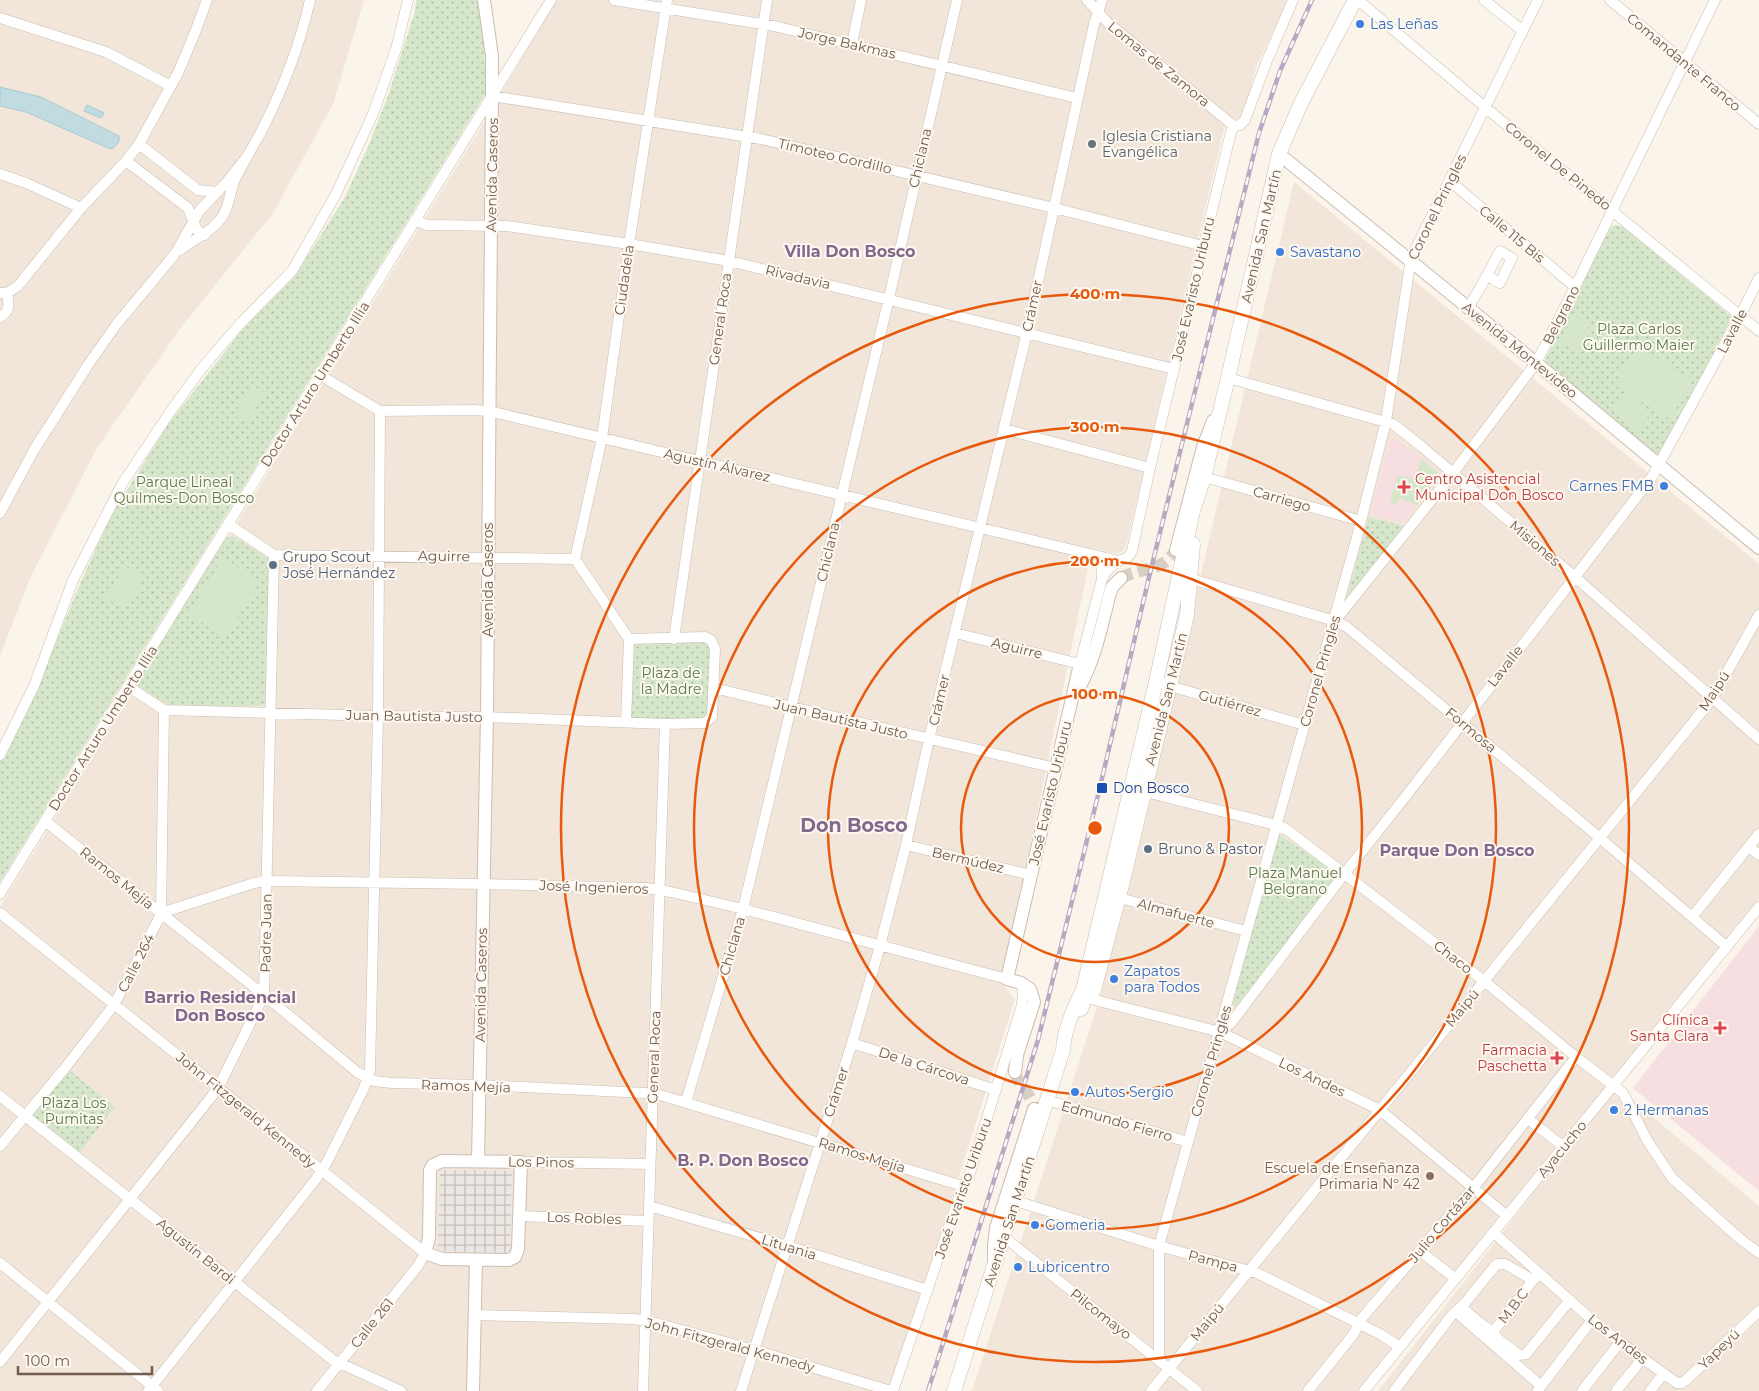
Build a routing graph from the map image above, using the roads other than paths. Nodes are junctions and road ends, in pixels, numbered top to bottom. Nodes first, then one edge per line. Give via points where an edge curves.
1 (207, 0) edge
2 (310, 0) edge
3 (408, 0) edge
4 (484, 0) edge
5 (551, 0) edge
6 (614, 0) edge
7 (767, 0) edge
8 (861, 0) edge
9 (957, 0) edge
10 (1087, 0) edge
11 (1102, 0) edge
12 (1293, 0) edge
13 (1356, 0) edge
14 (1484, 0) edge
15 (1538, 0) edge
16 (1610, 0) edge
17 (1715, 0) edge
18 (666, 4) edge
19 (1097, 11) junction
20 (1, 19) edge
21 (763, 24) junction
22 (1523, 31) junction
23 (852, 44) junction
24 (1685, 61) junction
25 (942, 66) junction
26 (171, 86) junction
27 (492, 96) junction
28 (1077, 98) junction
29 (1486, 108) junction
30 (648, 121) junction
31 (1759, 124) edge
32 (1234, 126) junction
33 (747, 136) junction
34 (139, 144) junction
35 (1279, 154) junction
36 (245, 159) junction
37 (126, 161) junction
38 (0, 174) edge
39 (916, 175) junction
40 (1450, 180) junction
41 (217, 192) junction
42 (229, 203) junction
43 (81, 208) junction
44 (1054, 208) junction
45 (1612, 210) junction
46 (193, 221) junction
47 (416, 221) junction
48 (491, 225) junction
49 (205, 234) junction
50 (629, 244) junction
51 (1203, 246) junction
52 (175, 254) junction
53 (729, 261) junction
54 (1410, 261) junction
55 (1487, 276) dead end
56 (1759, 278) edge
57 (1575, 287) junction
58 (4, 293) edge
59 (889, 298) junction
60 (1468, 308) junction
61 (0, 316) edge
62 (1740, 316) junction
63 (1759, 331) edge
64 (1027, 332) junction
65 (1536, 363) junction
66 (1174, 369) junction
67 (320, 375) junction
68 (1228, 378) junction
69 (1224, 396) junction
70 (380, 411) junction
71 (489, 411) junction
72 (1386, 421) junction
73 (1004, 430) junction
74 (602, 438) junction
75 (700, 462) junction
76 (1659, 464) junction
77 (1150, 468) junction
78 (1453, 473) junction
79 (1203, 480) junction
80 (841, 494) junction
81 (0, 513) edge
82 (1361, 521) junction
83 (228, 524) junction
84 (980, 528) junction
85 (1759, 548) edge
86 (1176, 550) tunnel mouth
87 (274, 555) junction
88 (379, 556) junction
89 (488, 556) junction
90 (1099, 557) junction
91 (576, 559) junction
92 (1119, 561) junction
93 (1185, 577) junction
94 (1575, 577) junction
95 (1121, 578) tunnel mouth
96 (1102, 579) junction
97 (1759, 614) edge
98 (1335, 621) junction
99 (955, 633) junction
100 (629, 639) junction
101 (674, 639) junction
102 (1080, 664) junction
103 (1163, 684) junction
104 (129, 687) junction
105 (714, 688) junction
106 (1072, 699) junction
107 (1712, 699) junction
108 (792, 708) junction
109 (164, 710) junction
110 (271, 712) junction
111 (378, 716) junction
112 (488, 717) junction
113 (626, 722) junction
114 (1462, 722) junction
115 (666, 724) junction
116 (1304, 725) junction
117 (929, 739) junction
118 (1759, 739) edge
119 (0, 755) edge
120 (1056, 768) junction
121 (1130, 788) junction
122 (1144, 791) junction
123 (45, 821) junction
124 (1276, 825) junction
125 (1759, 834) edge
126 (1600, 838) junction
127 (906, 845) junction
128 (1749, 847) junction
129 (1759, 855) edge
130 (1345, 873) junction
131 (1031, 875) junction
132 (267, 881) junction
133 (374, 882) junction
134 (483, 884) junction
135 (660, 890) junction
136 (0, 894) edge
137 (1112, 896) junction
138 (1759, 907) edge
139 (743, 909) junction
140 (0, 913) edge
141 (160, 913) junction
142 (1692, 916) junction
143 (1097, 927) junction
144 (1246, 931) junction
145 (880, 946) junction
146 (1727, 947) junction
147 (1007, 979) junction
148 (1484, 981) junction
149 (1021, 983) junction
150 (1096, 984) junction
151 (264, 995) junction
152 (1086, 998) junction
153 (114, 1005) junction
154 (1220, 1032) junction
155 (852, 1043) junction
156 (1063, 1050) junction
157 (1576, 1057) junction
158 (1015, 1072) tunnel mouth
159 (368, 1078) junction
160 (480, 1085) junction
161 (1613, 1086) junction
162 (218, 1087) junction
163 (996, 1090) junction
164 (652, 1094) junction
165 (0, 1096) edge
166 (1047, 1100) junction
167 (686, 1102) junction
168 (1034, 1109) dead end
169 (1380, 1110) junction
170 (25, 1115) junction
171 (1528, 1119) junction
172 (820, 1142) junction
173 (1188, 1142) junction
174 (0, 1146) edge
175 (1564, 1147) junction
176 (478, 1161) junction
177 (521, 1162) junction
178 (650, 1164) junction
179 (322, 1171) junction
180 (963, 1186) junction
181 (1474, 1186) junction
182 (130, 1197) junction
183 (1016, 1201) junction
184 (649, 1206) junction
185 (519, 1216) junction
186 (1507, 1216) junction
187 (648, 1221) junction
188 (1494, 1233) junction
189 (1004, 1237) junction
190 (788, 1246) junction
191 (1159, 1246) junction
192 (1420, 1251) junction
193 (1759, 1252) edge
194 (425, 1254) junction
195 (476, 1260) junction
196 (0, 1263) edge
197 (994, 1266) junction
198 (1248, 1270) junction
199 (1536, 1277) junction
200 (1456, 1279) junction
201 (235, 1282) junction
202 (928, 1290) junction
203 (1570, 1300) junction
204 (47, 1302) junction
205 (1458, 1310) junction
206 (1759, 1311) edge
207 (475, 1315) junction
208 (1592, 1320) junction
209 (645, 1321) junction
210 (1359, 1325) junction
211 (1493, 1332) junction
212 (1620, 1342) junction
213 (1400, 1347) junction
214 (754, 1350) junction
215 (1642, 1358) junction
216 (1159, 1359) junction
217 (0, 1362) edge
218 (339, 1364) junction
219 (1169, 1368) junction
220 (1663, 1374) junction
221 (1677, 1384) joint
222 (153, 1389) edge
223 (1539, 1389) edge
224 (1310, 1390) edge
225 (317, 1391) edge
226 (401, 1391) edge
227 (473, 1391) edge
228 (643, 1391) edge
229 (741, 1391) edge
230 (892, 1391) edge
231 (954, 1391) edge
232 (1151, 1391) edge
233 (1197, 1391) edge
234 (1364, 1391) edge
235 (1394, 1391) edge
236 (1582, 1391) edge
237 (1616, 1391) edge
238 (1650, 1391) edge

1 - 26 street
2 - 36 street via 283,83
3 - 119 street via 379,98 336,194 292,271 202,368 122,484 73,580 34,686
4 - 27 street, Avenida Caseros via 492,56
5 - 27 street, Doctor Arturo Umberto Illia
6 - 18 street, Jorge Bakmas
7 - 21 street, General Roca
8 - 23 street
9 - 25 street, Chiclana
10 - 19 street, Lomas de Zamora
11 - 19 street, Crámer
12 - 32 street, José Evaristo Uriburu via 1245,120
13 - 29 street, Coronel De Pinedo
13 - 35 main road, Avenida San Martín via 1301,103
14 - 22 street
15 - 22 street, Coronel Pringles
16 - 24 street, Comandante Franco
17 - 24 street, Belgrano
18 - 21 street, Jorge Bakmas
18 - 30 street, Ciudadela
19 - 28 street, Crámer
19 - 32 street, Lomas de Zamora
20 - 26 street via 106,52
21 - 23 street, Jorge Bakmas
21 - 33 street, General Roca
22 - 29 street, Coronel Pringles
23 - 25 street, Jorge Bakmas
24 - 31 street, Comandante Franco
24 - 45 street, Belgrano
25 - 28 street, Jorge Bakmas
25 - 39 street, Chiclana
26 - 34 street
27 - 30 street, Timoteo Gordillo
27 - 47 street, Doctor Arturo Umberto Illia
27 - 48 street, Avenida Caseros
28 - 44 street, Crámer
29 - 40 street, Coronel Pringles
29 - 45 street, Coronel De Pinedo
30 - 33 street, Timoteo Gordillo
30 - 50 street, Ciudadela
32 - 51 street, José Evaristo Uriburu
33 - 39 street, Timoteo Gordillo
33 - 53 street, General Roca
34 - 37 street
34 - 41 street via 192,186 202,191
35 - 54 street, Avenida Montevideo
35 - 68 main road, Avenida San Martín
36 - 41 street
36 - 42 street
37 - 43 street
37 - 46 street via 188,208
38 - 43 street
39 - 44 street, Timoteo Gordillo
39 - 59 street, Chiclana
40 - 54 street, Coronel Pringles
40 - 57 street, Calle 115 Bis
41 - 42 street via 226,196
41 - 46 street
42 - 49 street via 220,220
43 - 58 street via 18,286
44 - 51 street, Timoteo Gordillo
44 - 64 street, Crámer
45 - 57 street, Belgrano
45 - 62 street, Coronel De Pinedo
46 - 49 street via 197,230
46 - 52 street
47 - 48 street, Rivadavia via 428,225
47 - 67 street, Doctor Arturo Umberto Illia
48 - 50 street, Rivadavia
48 - 71 street, Avenida Caseros
49 - 52 street
50 - 53 street, Rivadavia
50 - 74 street, Ciudadela
51 - 66 street, José Evaristo Uriburu
52 - 81 street via 116,325 79,378
53 - 59 street, Rivadavia
53 - 75 street, General Roca
54 - 60 street, Avenida Montevideo
54 - 72 street, Coronel Pringles
55 - 60 street
56 - 62 street, Lavalle
57 - 65 street, Belgrano
58 - 61 street via 8,308
59 - 64 street, Rivadavia
59 - 80 street, Chiclana
60 - 65 street, Avenida Montevideo
62 - 63 street, Coronel De Pinedo
62 - 76 street, Lavalle
64 - 66 street, Rivadavia
64 - 73 street, Crámer
65 - 76 street, Avenida Montevideo
65 - 78 street, Belgrano
66 - 77 street, José Evaristo Uriburu
67 - 70 street
67 - 83 street, Doctor Arturo Umberto Illia
68 - 69 main road, Avenida San Martín
68 - 72 street, Misiones
69 - 79 main road, Avenida San Martín
69 - 86 street via 1203,447
70 - 71 street, Agustín Álvarez
70 - 88 street
71 - 74 street, Agustín Álvarez
71 - 89 street, Avenida Caseros
72 - 78 street, Misiones
72 - 82 street, Coronel Pringles
73 - 77 street
73 - 84 street, Crámer
74 - 75 street, Agustín Álvarez
74 - 91 street, Ciudadela
75 - 80 street, Agustín Álvarez
75 - 101 street, General Roca
76 - 85 street, Avenida Montevideo
76 - 94 street, Lavalle
77 - 92 street, José Evaristo Uriburu via 1132,551
78 - 94 street, Misiones
78 - 98 street, Belgrano
79 - 82 street, Carriego
79 - 93 main road, Avenida San Martín
80 - 84 street, Agustín Álvarez
80 - 108 street, Chiclana
82 - 98 street, Coronel Pringles
83 - 87 street
83 - 104 street, Doctor Arturo Umberto Illia
84 - 90 street, Agustín Álvarez
84 - 99 street, Crámer
87 - 88 street, Aguirre
87 - 110 street, Padre Juan
88 - 89 street, Aguirre
88 - 111 street
89 - 91 street, Aguirre
89 - 112 street, Avenida Caseros
90 - 92 street, Agustín Álvarez
90 - 96 street, José Evaristo Uriburu
91 - 100 street
92 - 96 street, José Evaristo Uriburu
93 - 98 street, Formosa
93 - 103 main road, Avenida San Martín via 1187,615
94 - 107 street, Misiones
94 - 114 street, Lavalle
95 - 106 street via 1112,587 1090,669
96 - 102 street, José Evaristo Uriburu
97 - 107 street, Maipú
98 - 114 street, Formosa via 1347,627
98 - 116 street, Coronel Pringles
99 - 102 street, Aguirre
99 - 117 street, Crámer
100 - 101 street
100 - 113 street
101 - 105 street via 705,637 711,640 714,644
102 - 106 street, José Evaristo Uriburu
103 - 116 street, Gutiérrez
103 - 121 main road, Avenida San Martín
103 - 122 main road, Avenida San Martín
104 - 109 street
104 - 123 street, Doctor Arturo Umberto Illia
105 - 108 street, Juan Bautista Justo
105 - 115 street, Juan Bautista Justo via 712,717 706,723
106 - 120 street, José Evaristo Uriburu
107 - 118 street, Misiones
107 - 126 street, Maipú
108 - 117 street, Juan Bautista Justo
108 - 139 street, Chiclana
109 - 110 street, Juan Bautista Justo
109 - 141 street, Calle 264
110 - 111 street, Juan Bautista Justo
110 - 132 street, Padre Juan
111 - 112 street, Juan Bautista Justo
111 - 133 street
112 - 113 street, Juan Bautista Justo
112 - 134 street, Avenida Caseros
113 - 115 street, Juan Bautista Justo
114 - 126 street, Formosa
114 - 130 street, Lavalle
115 - 135 street, General Roca
116 - 124 street, Coronel Pringles
117 - 120 street, Juan Bautista Justo
117 - 127 street, Crámer
120 - 131 street, José Evaristo Uriburu
121 - 122 street, Chaco
121 - 137 main road, Avenida San Martín
122 - 124 street, Chaco
122 - 137 main road, Avenida San Martín
123 - 136 street, Doctor Arturo Umberto Illia
123 - 141 street, Ramos Mejía
124 - 130 street, Chaco
124 - 144 street, Coronel Pringles
125 - 128 street
126 - 142 street, Formosa
126 - 148 street, Maipú
127 - 131 street, Bermúdez
127 - 145 street, Crámer
128 - 129 street
128 - 142 street
130 - 148 street, Chaco
130 - 154 street, Lavalle via 1231,1024
131 - 147 street, José Evaristo Uriburu
132 - 133 street, José Ingenieros
132 - 141 street, José Ingenieros
132 - 151 street, Padre Juan
133 - 134 street, José Ingenieros
133 - 159 street
134 - 135 street, José Ingenieros
134 - 160 street, Avenida Caseros
135 - 139 street, José Ingenieros
135 - 164 street, General Roca
137 - 143 main road, Avenida San Martín
137 - 144 street, Almafuerte
137 - 150 main road, Avenida San Martín
138 - 146 street, Ayacucho
139 - 145 street, José Ingenieros
139 - 167 street, Chiclana
140 - 153 street, John Fitzgerald Kennedy
141 - 151 street, Ramos Mejía
141 - 153 street, Calle 264
142 - 146 street, Formosa
143 - 150 main road via 1102,930 1092,973
143 - 156 main road, Avenida San Martín via 1083,990 1071,1015
144 - 154 street, Coronel Pringles
145 - 147 street, José Ingenieros
145 - 155 street, Crámer
146 - 161 street, Ayacucho
147 - 149 street, José Ingenieros
148 - 157 street, Chaco
148 - 169 street, Maipú
149 - 158 street via 1030,989 1034,1002 1017,1055
149 - 163 street, José Evaristo Uriburu via 1022,1005
150 - 152 main road, Avenida San Martín
151 - 159 street, Ramos Mejía
151 - 162 street, Padre Juan
152 - 154 street, Los Andes
152 - 156 main road, Avenida San Martín via 1071,1039
153 - 162 street, John Fitzgerald Kennedy
153 - 170 street, Calle 264
154 - 169 street, Los Andes
154 - 173 street, Coronel Pringles
155 - 163 street, De la Cárcova
155 - 172 street, Crámer
156 - 166 main road, Avenida San Martín
157 - 161 street, Chaco
157 - 171 street, Julio Cortázar
159 - 160 street, Ramos Mejía via 392,1083
159 - 179 street
160 - 164 street, Ramos Mejía
160 - 176 street, Avenida Caseros
161 - 175 street, Ayacucho
161 - 193 street, Chaco via 1625,1095 1646,1140 1669,1174 1687,1193
162 - 179 street, John Fitzgerald Kennedy
162 - 182 street, Padre Juan
163 - 180 street, José Evaristo Uriburu
164 - 167 street, Ramos Mejía
164 - 178 street, General Roca
165 - 170 street, Agustín Bardi
166 - 173 street, Edmundo Fierro
166 - 183 main road, Avenida San Martín
167 - 172 street, Ramos Mejía
168 - 197 street via 996,1228
169 - 181 street, Los Andes
169 - 198 street, Maipú
170 - 174 street, Calle 264
170 - 182 street, Agustín Bardi
171 - 175 street
171 - 181 street, Julio Cortázar
172 - 180 street, Ramos Mejía
172 - 190 street, Crámer
173 - 191 street, Coronel Pringles
175 - 186 street, Ayacucho
176 - 177 street, Los Pinos
176 - 194 street, Los Pinos via 442,1161 432,1165 429,1176 429,1238
177 - 178 street, Los Pinos
177 - 185 street
178 - 184 street, General Roca
179 - 194 street, John Fitzgerald Kennedy
179 - 201 street
180 - 202 street, José Evaristo Uriburu
181 - 186 street, Los Andes
181 - 192 street, Julio Cortázar
182 - 201 street, Agustín Bardi
182 - 204 street, Padre Juan
183 - 189 main road, Avenida San Martín
183 - 191 street, Pampa
184 - 187 street, General Roca
184 - 190 street, Lituania
185 - 187 street, Los Robles
185 - 195 street, John Fitzgerald Kennedy via 515,1257 509,1260
186 - 188 street, Ayacucho
187 - 209 street, General Roca
188 - 199 street, Los Andes
188 - 200 street, Ayacucho
189 - 197 main road, Avenida San Martín
189 - 216 street, Pilcomayo
190 - 202 street, Lituania
190 - 214 street, Crámer
191 - 198 street, Pampa
191 - 216 street, Coronel Pringles
192 - 200 street
192 - 210 street, Julio Cortázar
194 - 195 street, John Fitzgerald Kennedy via 442,1259
194 - 218 street, Calle 261
195 - 207 street
196 - 204 street
197 - 231 main road, Avenida San Martín
198 - 210 street, Pampa
198 - 219 street, Maipú
199 - 203 street, Los Andes
199 - 205 street via 1498,1264
199 - 211 street, M.B.C
200 - 213 street, Ayacucho
201 - 218 street, Agustín Bardi
201 - 222 street
202 - 230 street, José Evaristo Uriburu
203 - 208 street, Los Andes
203 - 211 street via 1526,1354 1519,1356
204 - 217 street, Padre Juan
204 - 222 street
205 - 211 street
205 - 223 street
205 - 235 street
206 - 221 street, Yapeyú via 1686,1380
207 - 209 street, John Fitzgerald Kennedy
207 - 227 street
208 - 212 street, Los Andes
208 - 223 street
209 - 214 street, John Fitzgerald Kennedy
209 - 228 street, General Roca
210 - 213 street, Pampa
210 - 224 street, Julio Cortázar
212 - 215 street, Los Andes
212 - 236 street
213 - 234 street, Ayacucho
214 - 229 street, Crámer
214 - 230 street, John Fitzgerald Kennedy
215 - 220 street, Los Andes
215 - 237 street
216 - 219 street, Pilcomayo
218 - 225 street, Calle 261
218 - 226 street, Agustín Bardi
219 - 232 street, Maipú
219 - 233 street, Pilcomayo
220 - 221 street, Los Andes
220 - 238 street

